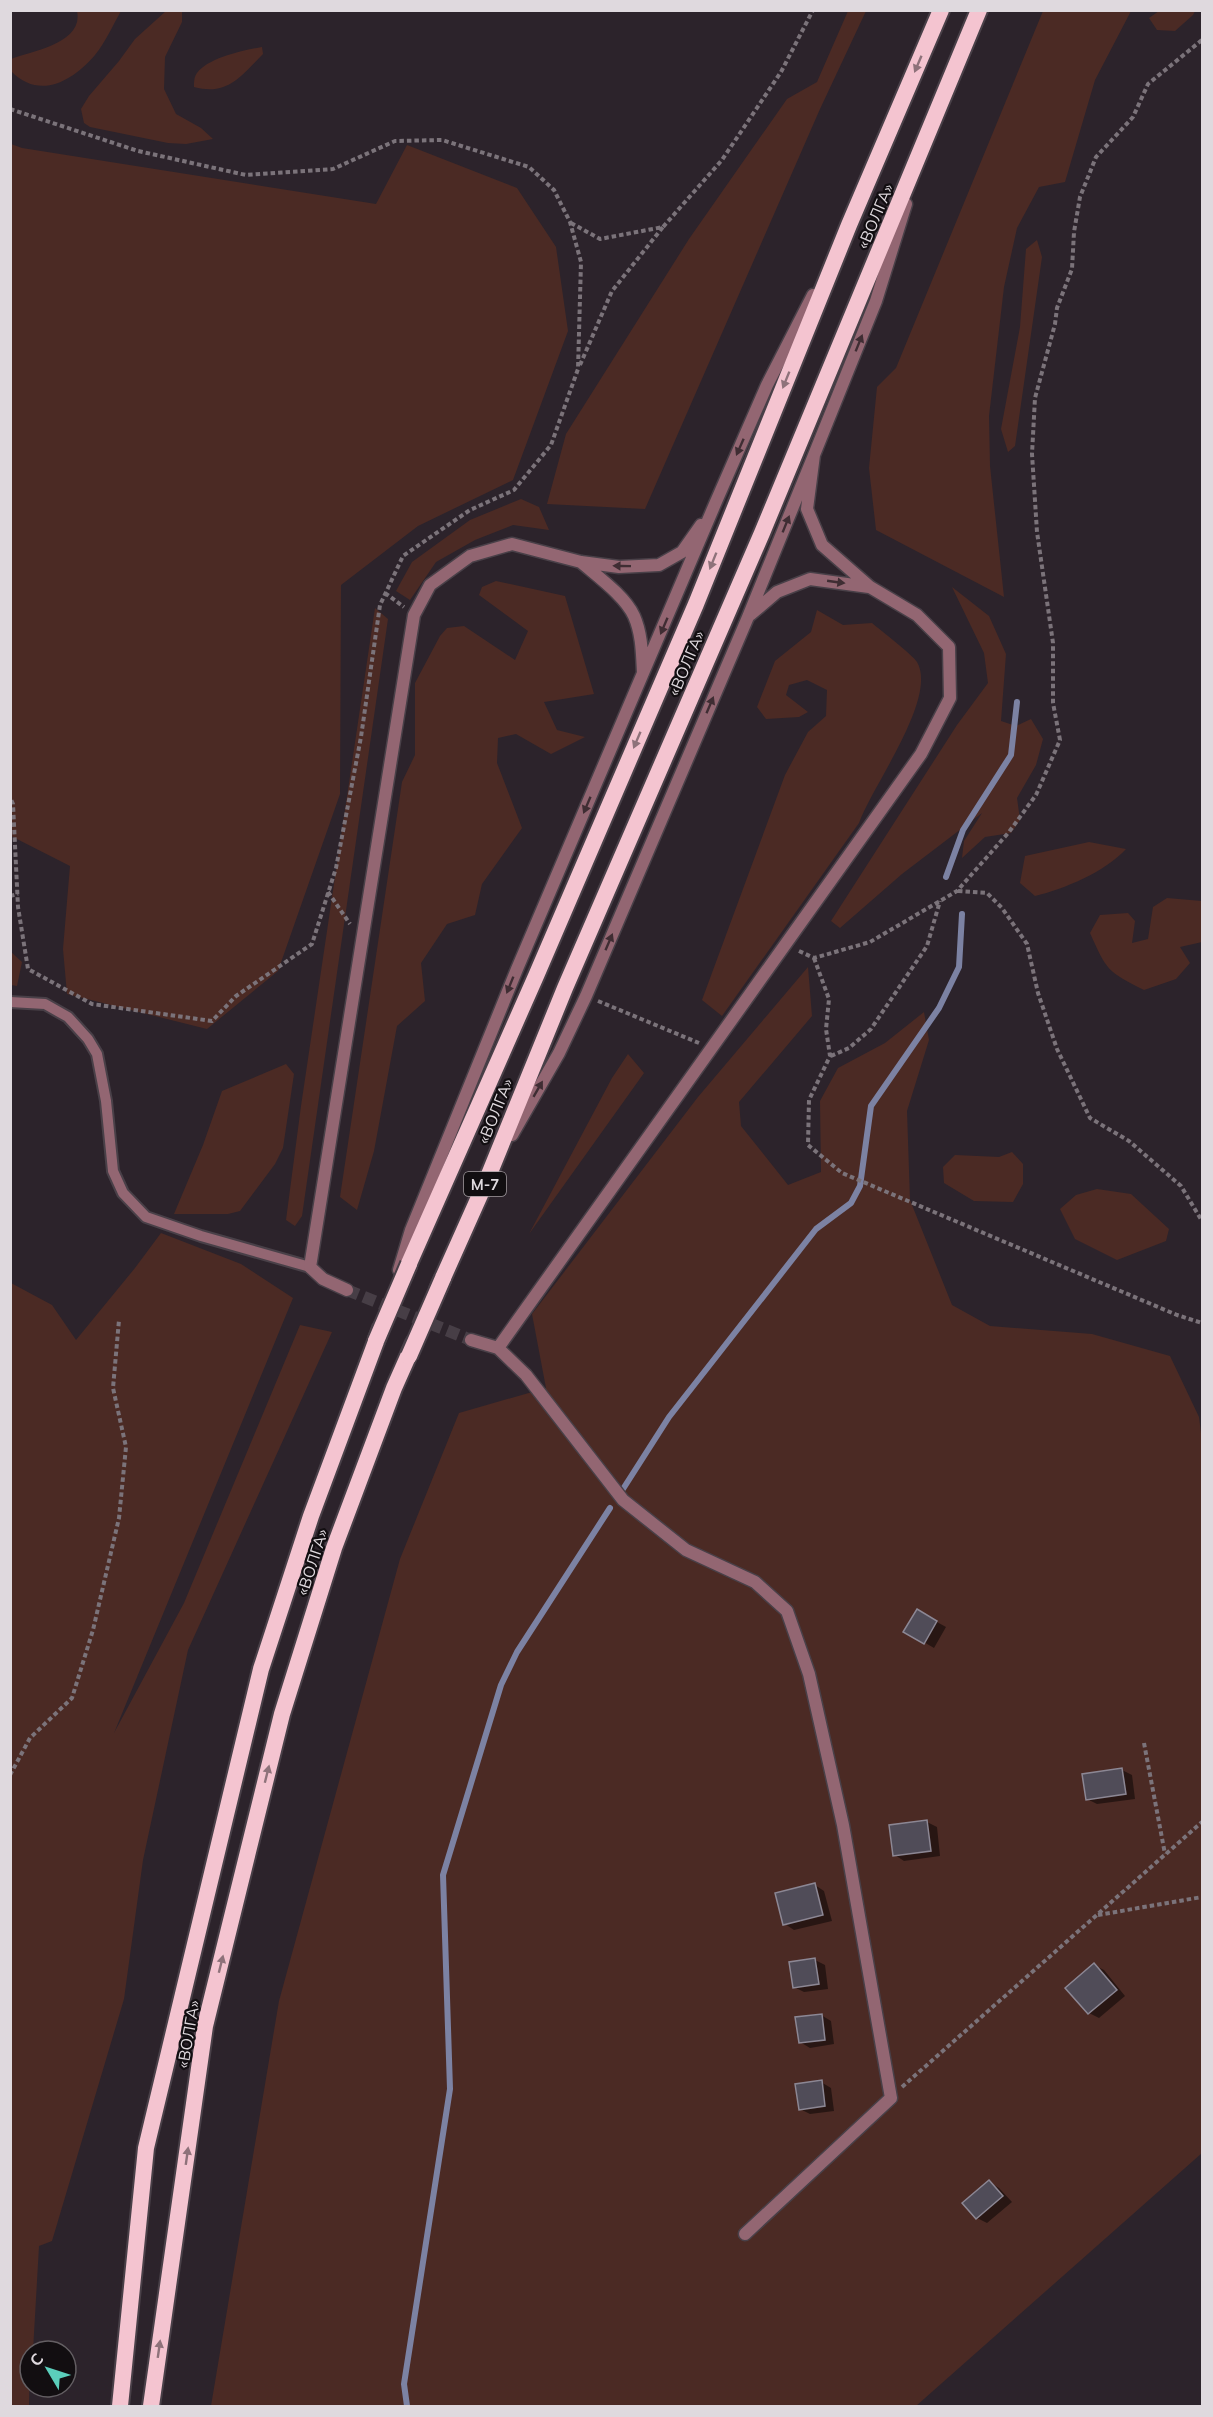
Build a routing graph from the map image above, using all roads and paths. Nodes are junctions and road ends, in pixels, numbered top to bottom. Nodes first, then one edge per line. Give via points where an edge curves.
1 (813, 10) edge
2 (941, 10) edge
3 (979, 10) edge
4 (1203, 40) edge
5 (10, 109) edge
6 (926, 140) junction
7 (570, 222) junction
8 (849, 225) junction
9 (663, 227) junction
10 (578, 369) junction
11 (814, 455) junction
12 (715, 504) junction
13 (581, 562) junction
14 (870, 587) junction
15 (385, 593) junction
16 (414, 615) junction
17 (748, 617) junction
18 (643, 676) junction
19 (10, 797) edge
20 (10, 864) edge
21 (17, 868) junction
22 (957, 891) junction
23 (328, 892) junction
24 (18, 894) junction
25 (10, 896) edge
26 (940, 900) junction
27 (363, 942) junction
28 (785, 944) junction
29 (814, 958) junction
30 (598, 1001) dead end
31 (10, 1002) edge
32 (711, 1048) junction
33 (830, 1056) junction
34 (488, 1176) junction
35 (1203, 1221) edge
36 (409, 1264) junction
37 (310, 1267) junction
38 (347, 1290) tunnel mouth
39 (119, 1320) dead end
40 (383, 1322) junction
41 (1203, 1323) edge
42 (471, 1340) tunnel mouth
43 (376, 1341) junction
44 (498, 1348) junction
45 (1144, 1743) dead end
46 (10, 1775) edge
47 (1203, 1822) edge
48 (1165, 1855) junction
49 (1203, 1897) edge
50 (1097, 1916) junction
51 (891, 2098) junction
52 (746, 2234) dead end
53 (120, 2406) edge
54 (151, 2406) edge

1 - 9 path via 781,72 722,160
2 -> 8 highway, «ВОЛГА» / М-7
3 - 6 highway, «ВОЛГА» / М-7
4 - 22 path via 1148,84 1133,117 1096,157 1080,197 1072,269 1057,308 1035,398 1032,454 1037,532 1053,643 1053,703 1060,740 1036,795
5 - 7 path via 138,151 246,175 333,169 395,141 442,140 529,167 554,190
11 -> 6 street via 876,301
6 - 34 highway, «ВОЛГА» / М-7
7 - 9 path via 600,239
7 - 10 path via 581,262
8 -> 12 street via 767,385
8 -> 36 highway, «ВОЛГА» / М-7 via 696,604
9 - 10 path via 612,291
10 - 15 path via 551,445 514,490 470,510 403,556
11 - 14 street via 807,509 822,545
17 -> 11 street
12 -> 13 street via 682,552 659,565 619,567
12 -> 18 street
13 - 16 street via 512,544 470,556 430,585
13 - 18 street via 634,615 641,641
17 -> 14 street via 777,592 810,579
14 - 28 street via 917,615 948,647 950,698 921,754
15 - 16 path
15 - 23 path via 343,835
16 - 27 street
34 -> 17 street via 559,1053 586,996
18 -> 40 street via 516,969 411,1230
19 - 21 path
20 - 21 path
21 - 24 path
22 - 26 path
22 - 35 path via 987,893 1027,944 1057,1049 1090,1118 1129,1140 1181,1186
23 - 24 path via 312,944 236,996 212,1021 92,1005 28,969
23 - 27 path
24 - 25 path
26 - 29 path via 870,942
26 - 33 path via 927,946 871,1029 849,1048
27 - 37 street
28 - 29 path
28 - 32 street
29 - 33 path via 829,999 826,1029
30 - 32 path
31 - 37 lane via 45,1004 68,1017 88,1039 96,1054 106,1101 113,1171 123,1192 146,1217
32 - 44 street
33 - 41 path via 809,1100 808,1145 842,1173
54 -> 34 highway, «ВОЛГА» / М-7 via 206,2026 282,1714 334,1548 394,1388
36 - 40 highway, «ВОЛГА» / М-7
36 - 43 highway, bridge
37 - 38 street via 323,1279
39 - 46 path via 113,1388 126,1447 119,1518 93,1630 72,1698 30,1738
40 - 43 highway, «ВОЛГА» / М-7
42 - 44 street
43 - 53 highway, «ВОЛГА» / М-7 via 311,1516 252,1703 146,2148
44 - 51 street via 526,1376 623,1500 686,1550 755,1582 787,1611 809,1674 843,1825
45 - 48 path
47 - 48 path
48 - 50 path
49 - 50 path
50 - 51 path
51 - 52 street

